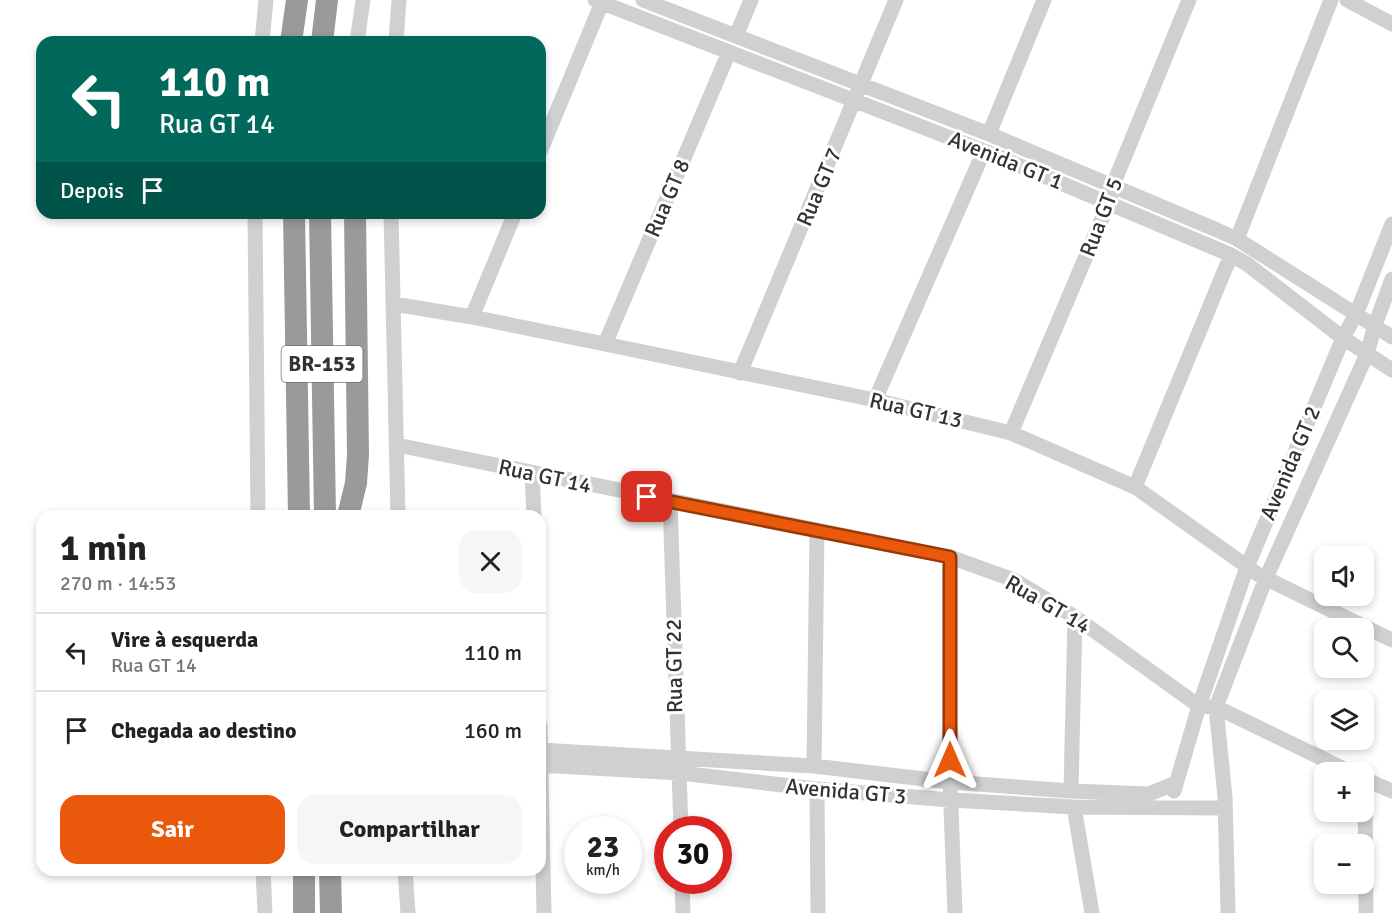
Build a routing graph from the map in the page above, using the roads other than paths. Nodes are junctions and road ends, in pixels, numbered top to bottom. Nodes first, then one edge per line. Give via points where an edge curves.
1 (266, 0) edge
2 (297, 0) edge
3 (327, 0) edge
4 (363, 0) edge
5 (399, 0) edge
6 (643, 0) edge
7 (751, 0) edge
8 (896, 0) edge
9 (1044, 0) edge
10 (1189, 0) edge
11 (1331, 0) edge
12 (1347, 0) edge
13 (600, 1) edge
14 (1392, 24) edge
15 (263, 36) edge
16 (292, 36) edge
17 (323, 36) edge
18 (358, 36) edge
19 (396, 36) edge
20 (736, 36) junction
21 (729, 52) junction
22 (859, 86) junction
23 (854, 101) junction
24 (989, 134) junction
25 (546, 137) edge
26 (984, 151) junction
27 (1113, 185) junction
28 (1109, 202) junction
29 (255, 219) edge
30 (294, 219) edge
31 (320, 219) edge
32 (325, 219) edge
33 (348, 219) edge
34 (354, 219) edge
35 (391, 219) edge
36 (512, 219) edge
37 (1392, 224) edge
38 (1237, 239) junction
39 (1231, 255) junction
40 (1392, 279) edge
41 (394, 304) junction
42 (1357, 312) junction
43 (472, 316) junction
44 (1375, 325) junction
45 (1392, 336) edge
46 (1343, 338) junction
47 (605, 344) junction
48 (1367, 354) junction
49 (1392, 370) edge
50 (740, 373) junction
51 (875, 400) junction
52 (1011, 433) junction
53 (397, 445) junction
54 (532, 473) junction
55 (1135, 487) junction
56 (670, 501) junction
57 (258, 510) edge
58 (299, 510) edge
59 (325, 510) edge
60 (349, 510) edge
61 (398, 510) edge
62 (534, 510) edge
63 (817, 531) junction
64 (950, 557) junction
65 (1247, 567) junction
66 (1266, 578) junction
67 (1075, 617) junction
68 (1392, 639) edge
69 (1199, 706) junction
70 (1216, 707) junction
71 (546, 757) edge
72 (677, 757) junction
73 (546, 758) edge
74 (1329, 762) edge
75 (814, 766) junction
76 (680, 773) junction
77 (950, 782) junction
78 (1176, 783) junction
79 (1374, 783) edge
80 (817, 789) junction
81 (1071, 791) junction
82 (1392, 791) edge
83 (950, 800) junction
84 (1074, 807) junction
85 (1169, 807) junction
86 (1224, 808) junction
87 (681, 816) edge
88 (1365, 822) edge
89 (263, 876) edge
90 (304, 876) edge
91 (330, 876) edge
92 (405, 876) edge
93 (543, 876) edge
94 (682, 894) edge
95 (265, 913) edge
96 (304, 913) edge
97 (331, 913) edge
98 (408, 913) edge
99 (544, 913) edge
100 (683, 913) edge
101 (818, 913) edge
102 (955, 913) edge
103 (1092, 913) edge
104 (1228, 913) edge
105 (1366, 913) edge

1 - 15 street
2 - 16 highway
3 - 17 highway
4 - 18 street
5 - 19 street
6 - 20 street, Avenida GT 1
7 - 20 street
8 - 22 street, Rua GT 7
9 - 24 street
10 - 27 street, Rua GT 5
11 - 38 street
12 - 14 street
13 - 21 street, Avenida GT 1
13 - 25 street
20 - 22 street, Avenida GT 1
21 - 23 street, Avenida GT 1
21 - 47 street, Rua GT 8
22 - 23 street, Rua GT 7
22 - 24 street, Avenida GT 1
23 - 26 street, Avenida GT 1
23 - 50 street, Rua GT 7
24 - 27 street, Avenida GT 1
26 - 28 street, Avenida GT 1
26 - 51 street
27 - 28 street, Rua GT 5
27 - 38 street, Avenida GT 1
28 - 39 street, Avenida GT 1
28 - 52 street, Rua GT 5
29 - 57 street
30 - 58 highway, BR-153
31 - 59 highway, BR-153
32 - 33 highway via 335,223
34 - 60 highway via 358,469
35 - 41 street
36 - 43 street
37 - 42 street, Avenida GT 2
38 - 42 street, Avenida GT 1
39 - 46 street, Avenida GT 1
39 - 55 street
40 - 44 street, Avenida GT 2
41 - 43 street, Rua GT 13
41 - 53 street
42 - 44 street, Avenida GT 1
42 - 46 street, Avenida GT 2
43 - 47 street, Rua GT 13
44 - 45 street, Avenida GT 1
44 - 48 street, Avenida GT 2
46 - 48 street, Avenida GT 1
46 - 65 street, Avenida GT 2
47 - 50 street, Rua GT 13
48 - 49 street, Avenida GT 1
48 - 66 street, Avenida GT 2
50 - 51 street, Rua GT 13
51 - 52 street, Rua GT 13
52 - 55 street, Rua GT 13
53 - 54 street, Rua GT 14
53 - 61 street
54 - 56 street, Rua GT 14
54 - 62 street
55 - 65 street, Rua GT 13
56 - 63 street, Rua GT 14
56 - 72 street, Rua GT 22
63 - 64 street, Rua GT 14
63 - 75 street
64 - 67 street, Rua GT 14 via 1014,580
64 - 77 street
65 - 66 street, Rua GT 13
65 - 69 street, Avenida GT 2
66 - 68 street, Rua GT 13
66 - 70 street, Avenida GT 2
67 - 69 street, Rua GT 14
67 - 81 street
69 - 70 street
69 - 78 street, Avenida GT 2
70 - 74 street
70 - 86 street
71 - 72 street, Avenida GT 3
72 - 75 street, Avenida GT 3
72 - 76 street, Rua GT 22
73 - 76 street, Avenida GT 3
75 - 77 street, Avenida GT 3
76 - 80 street, Avenida GT 3
76 - 87 street, Rua GT 22
77 - 81 street, Avenida GT 3
77 - 83 street
78 - 81 street, Avenida GT 3 via 1149,794
78 - 85 street, Avenida GT 2
79 - 82 street
80 - 83 street, Avenida GT 3
80 - 101 street
83 - 84 street, Avenida GT 3
83 - 102 street
84 - 85 street, Avenida GT 3
84 - 103 street
85 - 86 street, Avenida GT 3
86 - 104 street
88 - 105 street
89 - 95 street
90 - 96 highway
91 - 97 highway
92 - 98 street
93 - 99 street
94 - 100 street

